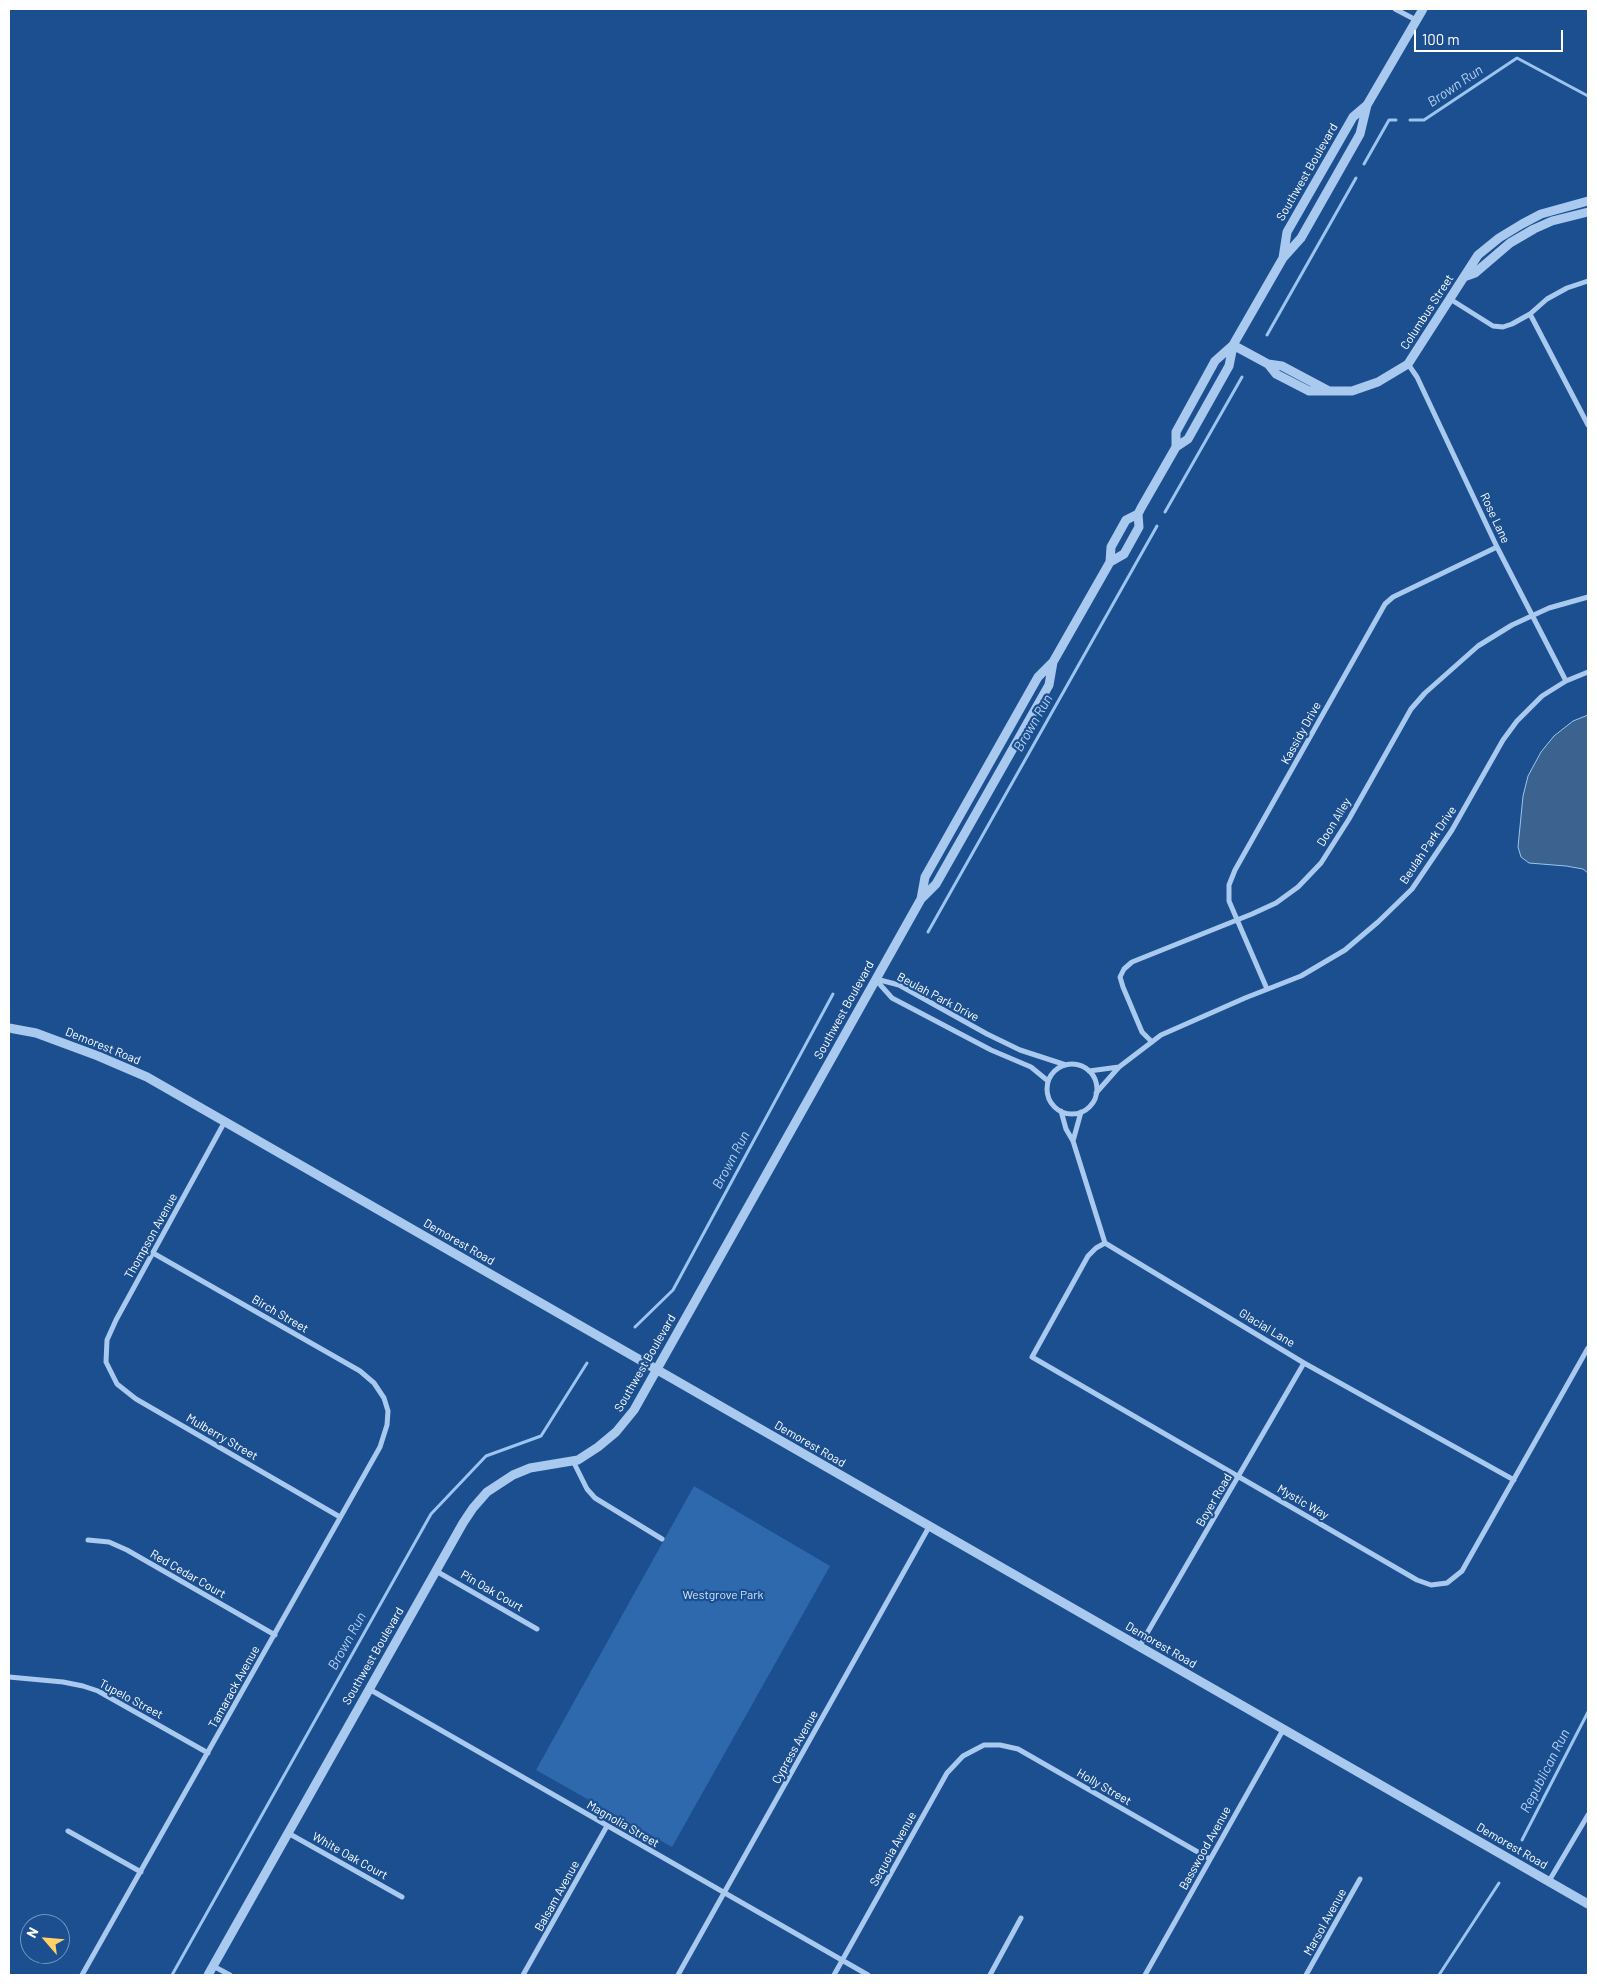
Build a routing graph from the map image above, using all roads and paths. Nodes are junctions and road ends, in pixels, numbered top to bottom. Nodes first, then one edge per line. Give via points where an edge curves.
1 (1395, 9) edge
2 (1422, 9) edge
3 (1416, 20) junction
4 (1367, 105) junction
5 (1588, 201) edge
6 (1588, 212) edge
7 (1283, 258) junction
8 (1464, 277) junction
9 (1588, 281) edge
10 (1450, 299) junction
11 (1530, 314) junction
12 (1233, 345) junction
13 (1408, 364) junction
14 (1586, 412) edge
15 (1588, 425) edge
16 (1176, 447) junction
17 (1138, 514) junction
18 (1497, 547) junction
19 (1110, 562) junction
20 (1588, 597) edge
21 (1533, 615) junction
22 (1053, 662) junction
23 (1588, 672) edge
24 (1566, 680) junction
25 (921, 899) junction
26 (1237, 920) junction
27 (876, 980) junction
28 (1267, 989) junction
29 (9, 1028) edge
30 (1152, 1042) junction
31 (1066, 1065) junction
32 (1119, 1067) junction
33 (1089, 1071) junction
34 (1048, 1081) junction
35 (1096, 1093) junction
36 (1061, 1111) junction
37 (1081, 1112) junction
38 (224, 1123) junction
39 (1073, 1141) junction
40 (1105, 1243) junction
41 (153, 1253) junction
42 (1588, 1348) edge
43 (106, 1362) joint
44 (1304, 1363) junction
45 (657, 1370) junction
46 (387, 1404) joint
47 (573, 1461) junction
48 (1239, 1477) junction
49 (1514, 1480) junction
50 (340, 1518) junction
51 (929, 1527) junction
52 (662, 1539) dead end
53 (88, 1540) dead end
54 (436, 1571) junction
55 (537, 1629) dead end
56 (275, 1635) junction
57 (1139, 1647) junction
58 (9, 1677) edge
59 (369, 1689) junction
60 (1283, 1730) junction
61 (984, 1746) joint
62 (208, 1753) junction
63 (1588, 1816) edge
64 (607, 1826) junction
65 (68, 1831) dead end
66 (288, 1833) junction
67 (1210, 1859) junction
68 (141, 1872) junction
69 (1360, 1879) dead end
70 (1549, 1881) junction
71 (725, 1894) junction
72 (402, 1897) dead end
73 (1588, 1904) edge
74 (1021, 1918) dead end
75 (842, 1960) junction
76 (213, 1966) junction
77 (82, 1975) edge
78 (208, 1975) edge
79 (230, 1975) edge
80 (524, 1975) edge
81 (678, 1975) edge
82 (834, 1975) edge
83 (868, 1975) edge
84 (990, 1975) edge
85 (1145, 1975) edge
86 (1306, 1975) edge

1 - 3 street
2 - 3 street, Southwest Boulevard
3 - 4 street, Southwest Boulevard
4 - 7 street, Southwest Boulevard via 1360,134 1345,162 1301,238
4 - 7 street, Southwest Boulevard via 1353,117 1287,232
5 - 8 street, Columbus Street via 1541,214 1499,238 1478,256
6 - 8 street, Columbus Street via 1534,229 1510,243 1475,273
7 - 12 street, Southwest Boulevard
8 - 10 street, Columbus Street
9 - 11 street via 1547,299
10 - 11 street via 1493,326 1503,327
10 - 13 street, Columbus Street
11 - 14 street
12 - 13 street, Columbus Street via 1329,391 1352,391 1378,382
12 - 16 street, Southwest Boulevard via 1229,366 1188,439
12 - 16 street, Southwest Boulevard via 1215,361 1176,432
13 - 18 street, Rose Lane
14 - 15 street
16 - 17 street, Southwest Boulevard
17 - 19 street, Southwest Boulevard via 1126,520 1111,547
17 - 19 street, Southwest Boulevard via 1139,528 1124,554
18 - 21 street, Rose Lane
18 - 26 street, Kassidy Drive via 1393,597 1385,604 1235,870 1229,885 1229,901
19 - 22 street, Southwest Boulevard
20 - 21 street, Doon Alley
21 - 24 street, Rose Lane
21 - 26 street, Doon Alley via 1478,646 1425,693 1406,717 1321,863 1298,887 1276,903
22 - 25 street, Southwest Boulevard via 1049,685 936,884
22 - 25 street, Southwest Boulevard via 1038,676 924,877
23 - 24 street, Beulah Park Drive
24 - 28 street, Beulah Park Drive via 1542,696 1502,740 1452,830 1412,889 1345,950 1301,976
25 - 27 street, Southwest Boulevard
26 - 28 street, Kassidy Drive
26 - 30 street, Doon Alley via 1132,962 1124,969 1120,977 1123,987 1142,1032
27 - 31 street, Beulah Park Drive via 899,985 1020,1050
27 - 34 street, Beulah Park Drive via 892,998 991,1050 1031,1067
27 - 45 street, Southwest Boulevard
28 - 30 street, Beulah Park Drive
29 - 38 street, Demorest Road via 36,1033 147,1077
30 - 32 street, Beulah Park Drive
31 - 33 street via 1082,1066
31 - 34 street via 1052,1073
32 - 33 street, Beulah Park Drive
32 - 35 street, Beulah Park Drive
33 - 35 street
34 - 36 street via 1048,1097
35 - 37 street via 1093,1101
36 - 37 street
36 - 39 street
37 - 39 street
38 - 41 street, Thompson Avenue
38 - 45 street, Demorest Road
39 - 40 street
40 - 44 street, Glacial Lane
40 - 48 street, Mystic Way via 1088,1256 1032,1357
41 - 43 street, Thompson Avenue via 107,1340
41 - 46 street, Birch Street via 360,1371 378,1388
42 - 49 street, Mystic Way
43 - 50 street, Mulberry Street via 117,1384 131,1395
44 - 48 street, Boyer Road
44 - 49 street, Glacial Lane
45 - 47 street, Southwest Boulevard via 634,1410 616,1432
45 - 51 street, Demorest Road
46 - 50 street, Tamarack Avenue via 380,1447
47 - 52 street via 595,1498
47 - 54 street, Southwest Boulevard via 530,1468 487,1492 463,1522
48 - 49 street, Mystic Way via 1417,1580 1431,1585 1447,1583 1462,1571
48 - 57 street, Boyer Road
50 - 56 street, Tamarack Avenue
51 - 57 street, Demorest Road
51 - 71 street, Cypress Avenue
53 - 56 street, Red Cedar Court via 109,1542 128,1550
54 - 55 street, Pin Oak Court
54 - 59 street, Southwest Boulevard
56 - 62 street, Tamarack Avenue
57 - 60 street, Demorest Road
58 - 62 street, Tupelo Street via 63,1682 98,1691
59 - 64 street, Magnolia Street
59 - 66 street, Southwest Boulevard
60 - 67 street, Basswood Avenue
60 - 70 street, Demorest Road
61 - 67 street, Holly Street via 1018,1749
61 - 75 street, Sequoia Avenue via 963,1756 947,1773
62 - 68 street, Tamarack Avenue
63 - 70 street
64 - 71 street, Magnolia Street
64 - 80 street, Balsam Avenue
65 - 68 street
66 - 72 street, White Oak Court
66 - 76 street, Southwest Boulevard
67 - 85 street, Basswood Avenue
68 - 77 street, Tamarack Avenue
69 - 86 street, Marsol Avenue
70 - 73 street, Demorest Road
71 - 75 street, Magnolia Street
71 - 81 street, Cypress Avenue
74 - 84 street
75 - 82 street, Sequoia Avenue
75 - 83 street, Magnolia Street
76 - 78 street, Southwest Boulevard
76 - 79 street

